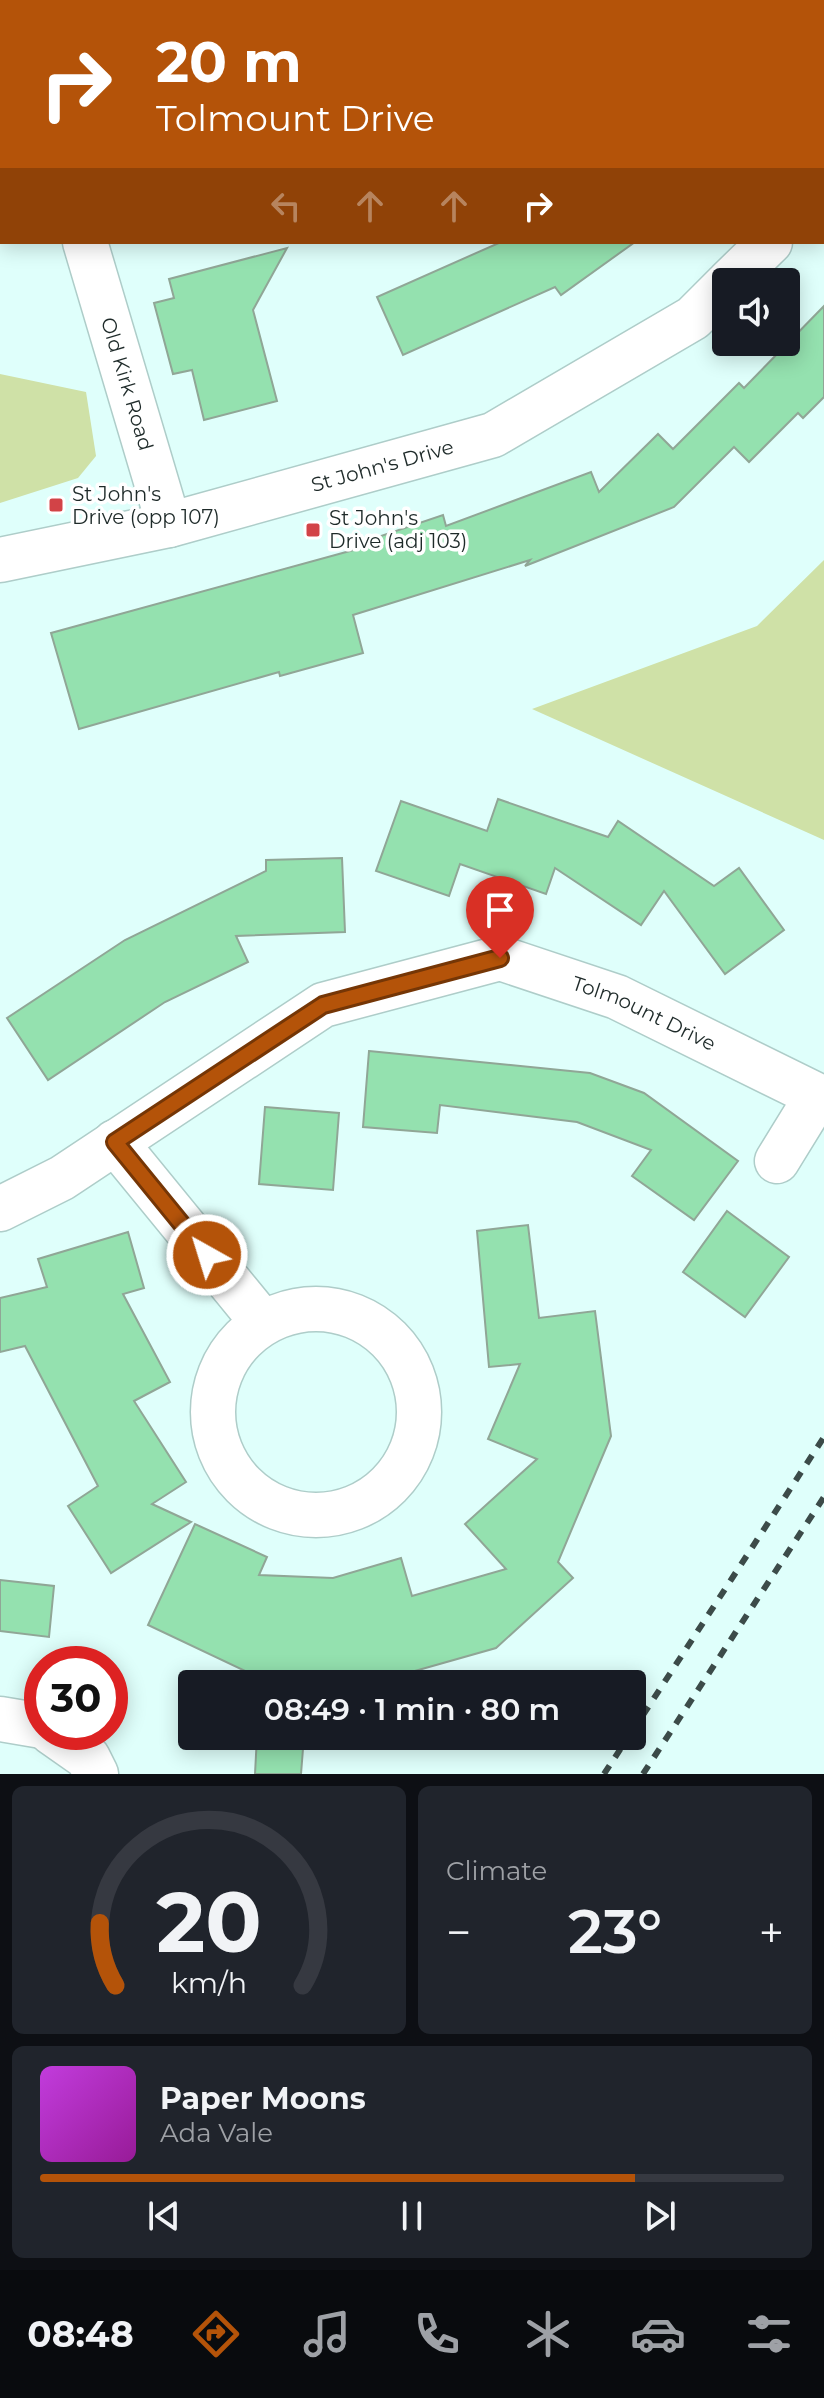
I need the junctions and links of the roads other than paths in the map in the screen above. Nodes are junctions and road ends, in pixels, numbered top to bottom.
1 (86, 244) edge
2 (768, 244) edge
3 (744, 268) edge
4 (712, 300) edge
5 (169, 525) junction
6 (0, 560) edge
7 (820, 1097) edge
8 (115, 1142) junction
9 (777, 1161) dead end
10 (0, 1209) edge
11 (263, 1323) junction
12 (0, 1719) edge
13 (24, 1723) edge
14 (77, 1750) edge
15 (96, 1774) edge

1 - 5 street, Old Kirk Road
2 - 3 street, St John's Drive
4 - 5 street, St John's Drive
5 - 6 street, St John's Drive
7 - 8 street, Tolmount Drive
7 - 9 street, Tolmount Drive
8 - 10 street, Tolmount Drive
8 - 11 street
11 - 11 street
12 - 13 street
14 - 15 street

